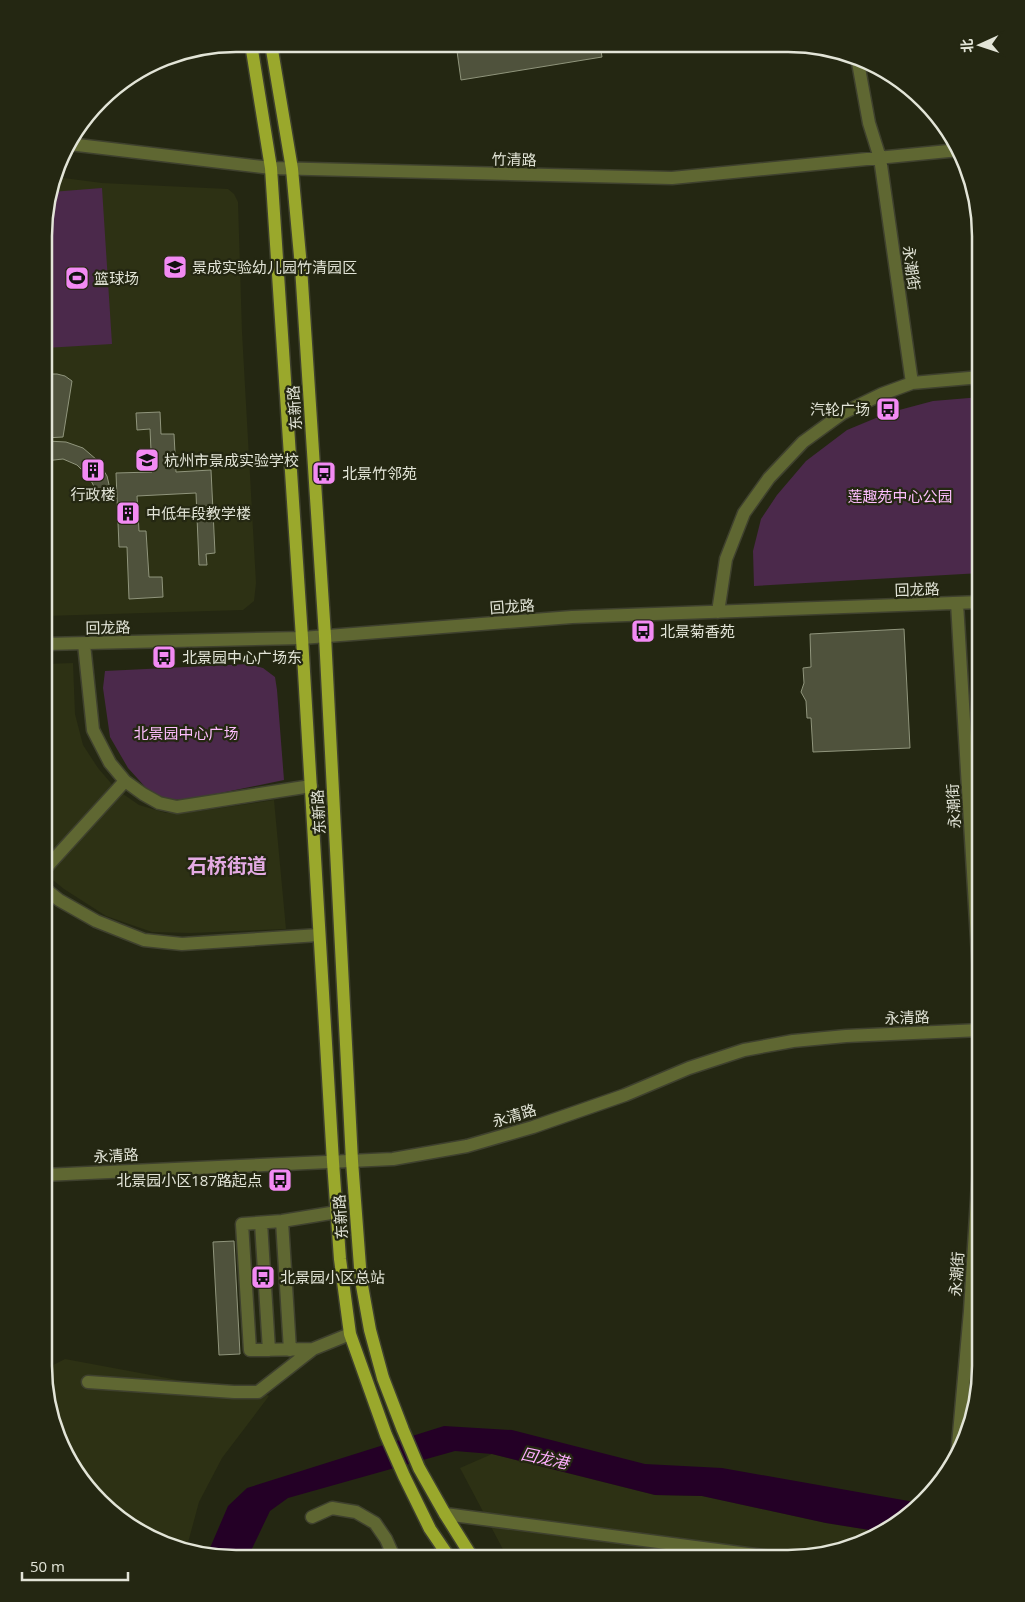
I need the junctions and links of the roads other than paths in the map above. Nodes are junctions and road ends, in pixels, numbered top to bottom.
1 (252, 52) edge
2 (272, 52) edge
3 (859, 67) edge
4 (77, 145) edge
5 (951, 151) edge
6 (880, 158) junction
7 (271, 168) junction
8 (292, 169) junction
9 (972, 378) edge
10 (912, 383) junction
11 (972, 602) edge
12 (957, 603) junction
13 (718, 612) junction
14 (325, 636) junction
15 (302, 638) junction
16 (52, 644) edge
17 (84, 644) junction
18 (124, 781) junction
19 (311, 786) junction
20 (972, 856) edge
21 (52, 861) edge
22 (52, 894) edge
23 (319, 935) junction
24 (972, 1030) edge
25 (352, 1161) junction
26 (333, 1162) junction
27 (52, 1175) edge
28 (337, 1212) junction
29 (282, 1221) junction
30 (261, 1222) junction
31 (972, 1271) edge
32 (350, 1334) junction
33 (312, 1349) junction
34 (269, 1350) junction
35 (290, 1350) junction
36 (88, 1382) dead end
37 (959, 1434) edge
38 (445, 1514) junction
39 (312, 1517) dead end
40 (391, 1550) edge
41 (444, 1550) edge
42 (468, 1550) edge
43 (719, 1550) edge

1 - 7 main road, 东新路
2 - 8 main road, 东新路
3 - 6 street, 永潮街
4 - 7 street, 竹清路
5 - 6 street, 竹清路
6 - 8 street, 竹清路
6 - 10 street, 永潮街
7 - 8 street, 竹清路
7 - 15 main road, 东新路
8 - 14 main road, 东新路
9 - 10 street
10 - 13 street
11 - 12 street, 回龙路
12 - 13 street, 回龙路
12 - 20 street, 永潮街
13 - 14 street, 回龙路
14 - 15 street, 回龙路
14 - 25 main road, 东新路
15 - 17 street, 回龙路
15 - 19 main road, 东新路
16 - 17 street, 回龙路
17 - 18 street
18 - 19 street
18 - 21 street
19 - 23 main road, 东新路
22 - 23 street
23 - 26 main road, 东新路
24 - 25 street, 永清路
25 - 26 street, 永清路
25 - 38 main road, 东新路
26 - 27 street, 永清路
26 - 28 main road, 东新路
28 - 29 street
28 - 32 main road, 东新路
29 - 30 street
29 - 35 street
30 - 34 street
30 - 34 street
31 - 37 street, 永潮街
32 - 33 street
32 - 41 main road, 东新路
33 - 35 street
33 - 36 street
34 - 35 street
38 - 42 main road, 东新路
38 - 43 street
39 - 40 street

